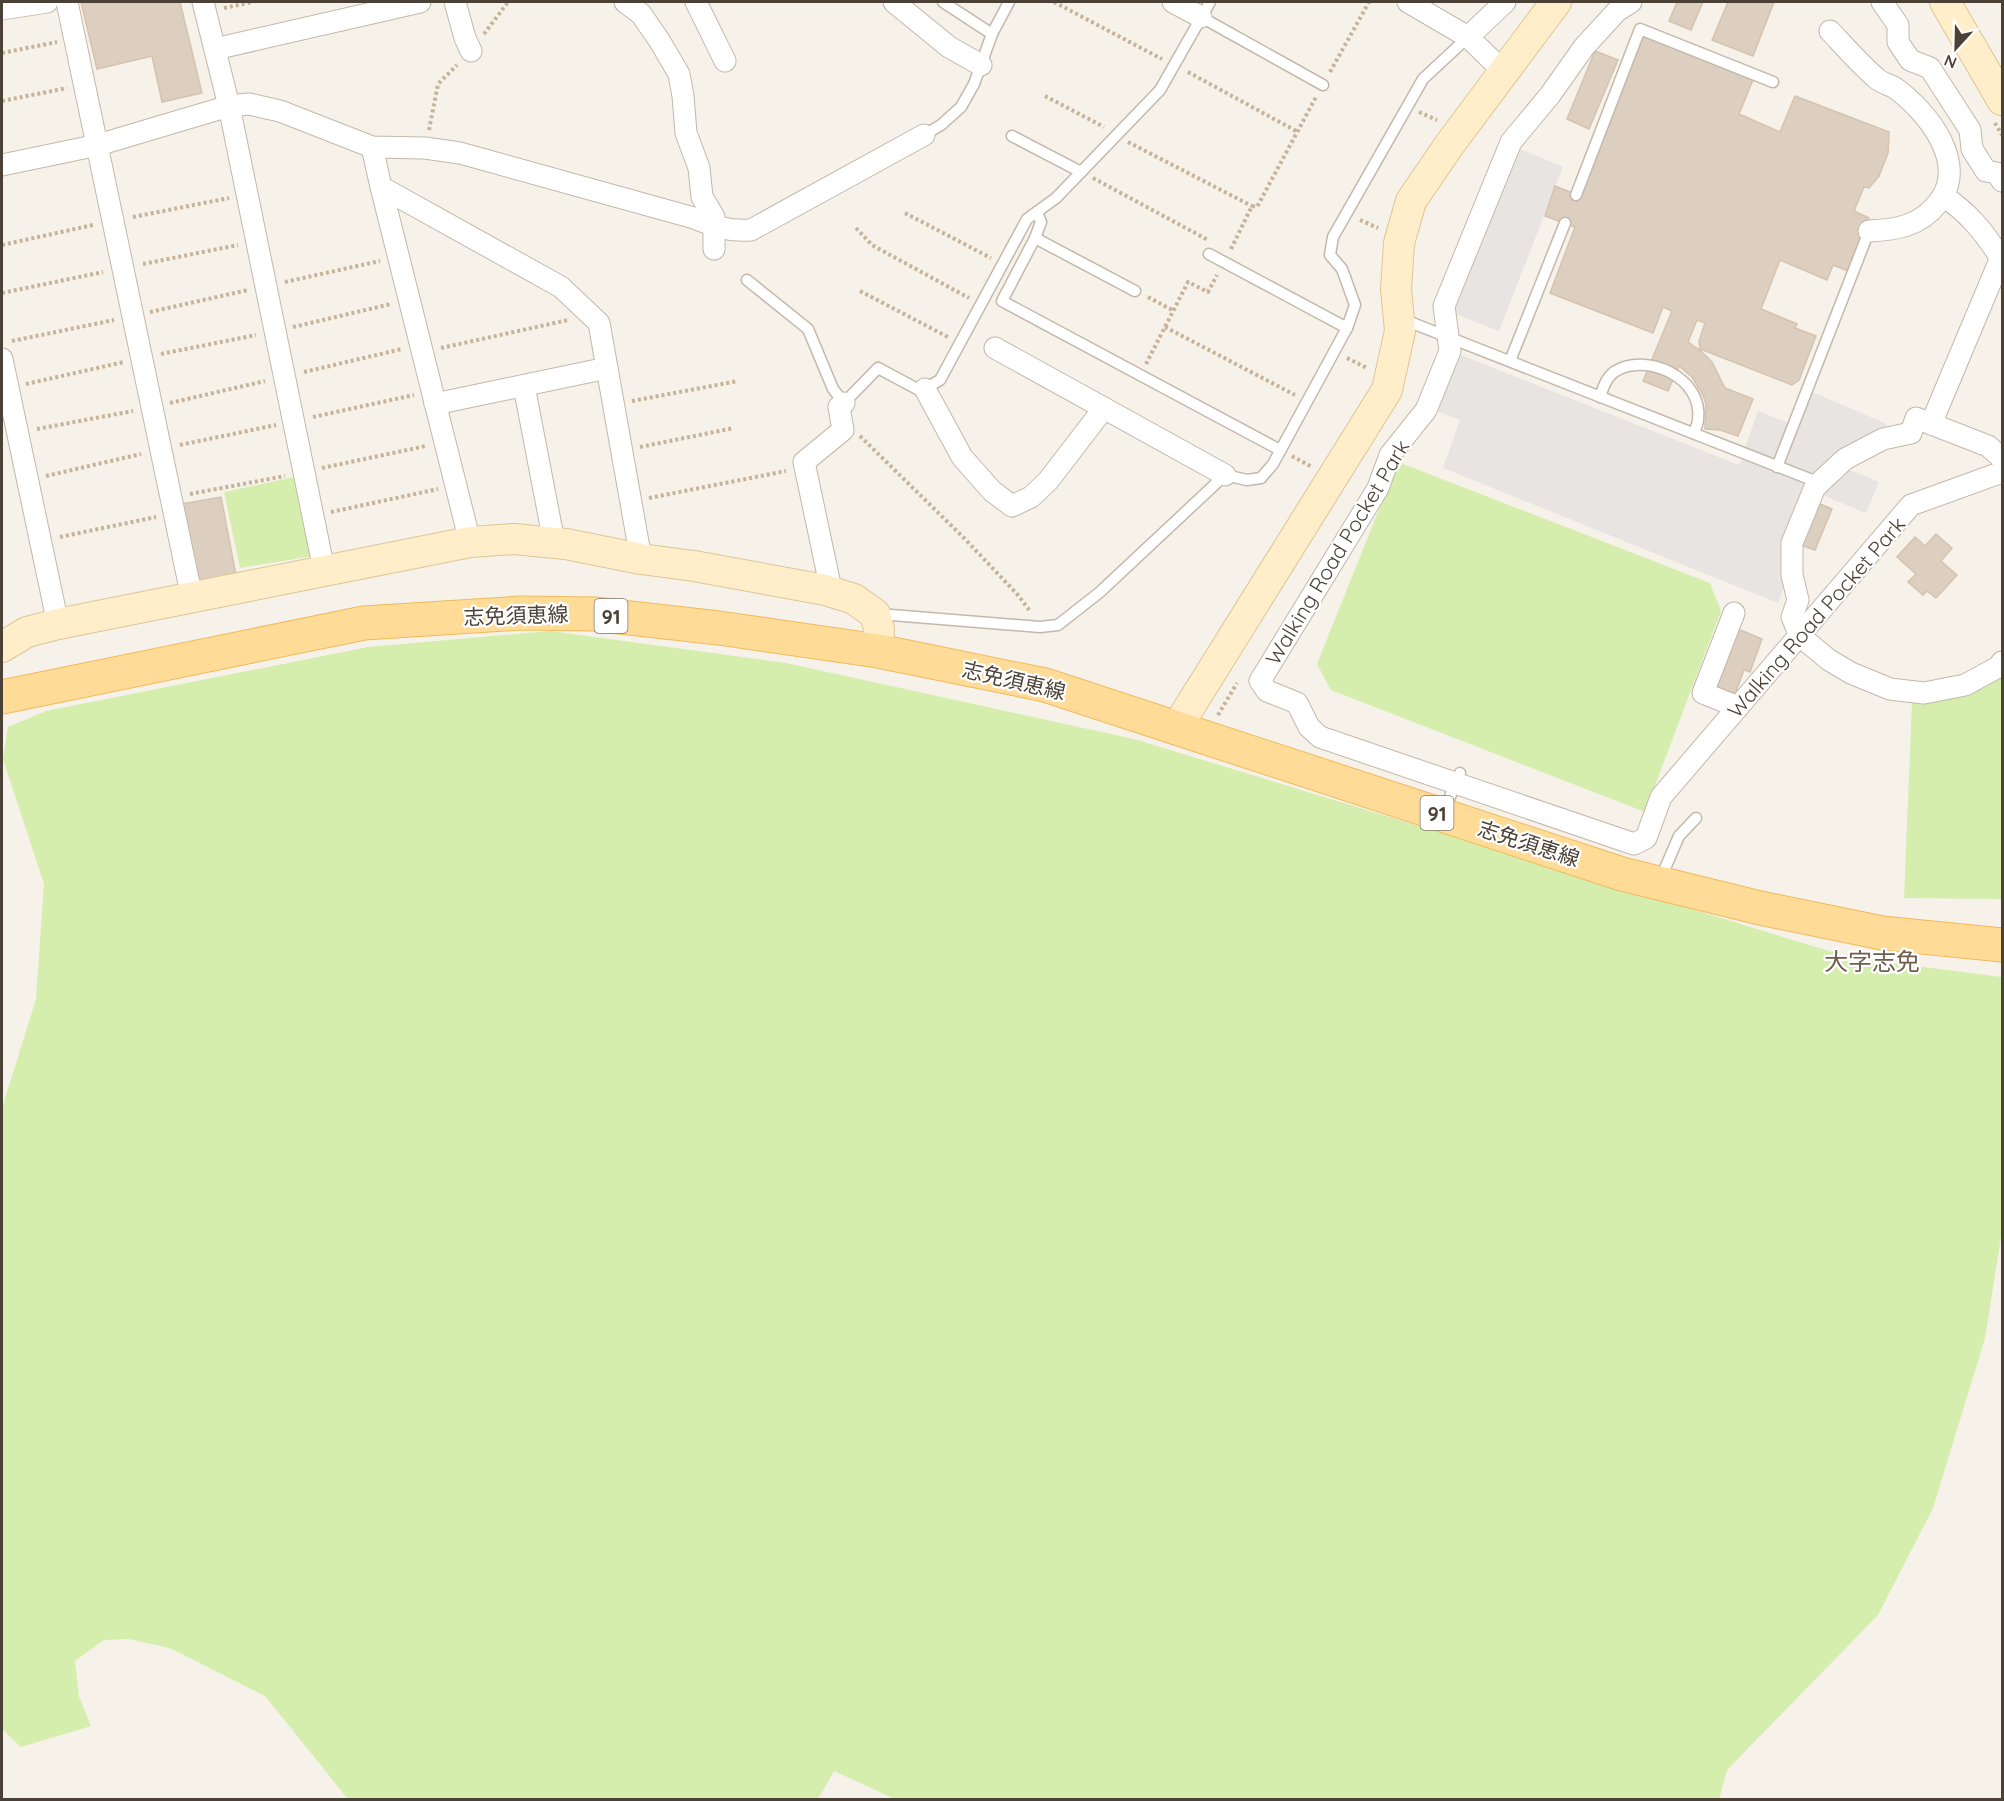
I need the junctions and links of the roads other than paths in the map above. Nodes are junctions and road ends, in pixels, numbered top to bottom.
1 (47, 2) edge
2 (67, 2) edge
3 (420, 2) edge
4 (455, 2) edge
5 (696, 2) edge
6 (894, 2) edge
7 (944, 2) edge
8 (1009, 2) edge
9 (1173, 2) edge
10 (1408, 2) edge
11 (1505, 2) edge
12 (1556, 2) edge
13 (1631, 2) edge
14 (1882, 2) edge
15 (1945, 2) edge
16 (398, 4) edge
17 (635, 4) edge
18 (205, 7) edge
19 (2, 9) edge
20 (1206, 9) edge
21 (1830, 32) dead end
22 (992, 34) junction
23 (1468, 37) junction
24 (215, 49) junction
25 (471, 51) road end
26 (725, 61) dead end
27 (981, 65) junction
28 (1504, 72) junction
29 (1773, 82) dead end
30 (1323, 85) road end
31 (2002, 100) edge
32 (229, 106) junction
33 (924, 135) joint
34 (1012, 136) dead end
35 (98, 145) junction
36 (372, 147) junction
37 (2, 165) edge
38 (1081, 172) junction
39 (2002, 181) edge
40 (381, 187) junction
41 (1576, 195) dead end
42 (1943, 196) junction
43 (1037, 212) junction
44 (1565, 223) dead end
45 (715, 226) junction
46 (1869, 231) joint
47 (1035, 238) junction
48 (714, 249) dead end
49 (1209, 254) dead end
50 (2001, 256) edge
51 (747, 279) dead end
52 (1135, 291) road end
53 (1399, 318) junction
54 (1347, 328) junction
55 (1448, 337) junction
56 (995, 348) dead end
57 (2, 360) edge
58 (1510, 361) junction
59 (607, 368) junction
60 (524, 386) junction
61 (925, 389) junction
62 (1600, 397) junction
63 (434, 398) junction
64 (1104, 408) junction
65 (842, 411) junction
66 (1931, 424) junction
67 (1694, 433) junction
68 (1281, 450) junction
69 (2002, 458) edge
70 (1778, 466) junction
71 (2002, 472) edge
72 (1226, 475) junction
73 (1820, 483) junction
74 (470, 542) junction
75 (554, 542) junction
76 (641, 559) junction
77 (324, 570) junction
78 (825, 590) junction
79 (192, 598) junction
80 (1734, 613) dead end
81 (875, 614) junction
82 (58, 624) junction
83 (1800, 636) junction
84 (2, 647) edge
85 (878, 651) junction
86 (2002, 662) edge
87 (2, 696) edge
88 (1738, 707) junction
89 (1177, 727) junction
90 (1460, 773) dead end
91 (1443, 814) junction
92 (1696, 818) dead end
93 (1658, 883) junction
94 (2002, 945) edge

1 - 19 street
2 - 35 street
3 - 16 street
4 - 25 street
5 - 26 street
6 - 27 street
7 - 22 lane
8 - 22 lane
9 - 20 street
10 - 23 street
11 - 23 street
12 - 28 street
13 - 55 street, Walking Road Pocket Park
14 - 39 street
15 - 31 street
16 - 24 street
17 - 45 street
18 - 24 street
20 - 30 lane
20 - 38 lane
21 - 42 street
22 - 27 lane
23 - 28 street
23 - 54 lane
24 - 32 street
27 - 33 lane
28 - 53 street
29 - 41 lane
32 - 35 street
32 - 36 street
32 - 77 street
33 - 45 street
34 - 38 lane
35 - 37 street
35 - 79 street
36 - 40 street
36 - 45 street
38 - 43 lane
40 - 59 street
40 - 63 street
42 - 46 street
42 - 50 street
43 - 47 lane
43 - 61 lane
44 - 58 lane
45 - 48 street
46 - 70 lane
47 - 52 lane
47 - 68 lane
49 - 54 lane
50 - 66 street
51 - 65 lane
53 - 55 lane
53 - 89 street
54 - 68 lane
55 - 58 lane
55 - 88 street, Walking Road Pocket Park
56 - 64 street
57 - 82 street
58 - 62 lane
59 - 60 street
59 - 76 street
60 - 63 street
60 - 75 street
61 - 64 street
61 - 65 lane
62 - 67 lane
62 - 67 lane
63 - 74 street
64 - 72 street
65 - 78 street
66 - 69 street
66 - 73 street
67 - 70 lane
68 - 72 lane
70 - 73 lane
71 - 83 street, Walking Road Pocket Park
72 - 81 lane
73 - 83 street
74 - 75 street
74 - 77 street
75 - 76 street
76 - 78 street
77 - 79 street
78 - 81 street
79 - 82 street
80 - 88 street
81 - 85 street
82 - 84 street
83 - 86 street
83 - 88 street, Walking Road Pocket Park
85 - 87 main road, 志免須恵線 / 91
85 - 89 main road, 志免須恵線 / 91
89 - 91 main road, 志免須恵線 / 91
90 - 91 lane
91 - 93 main road, 志免須恵線 / 91
92 - 93 lane
93 - 94 main road, 志免須恵線 / 91

